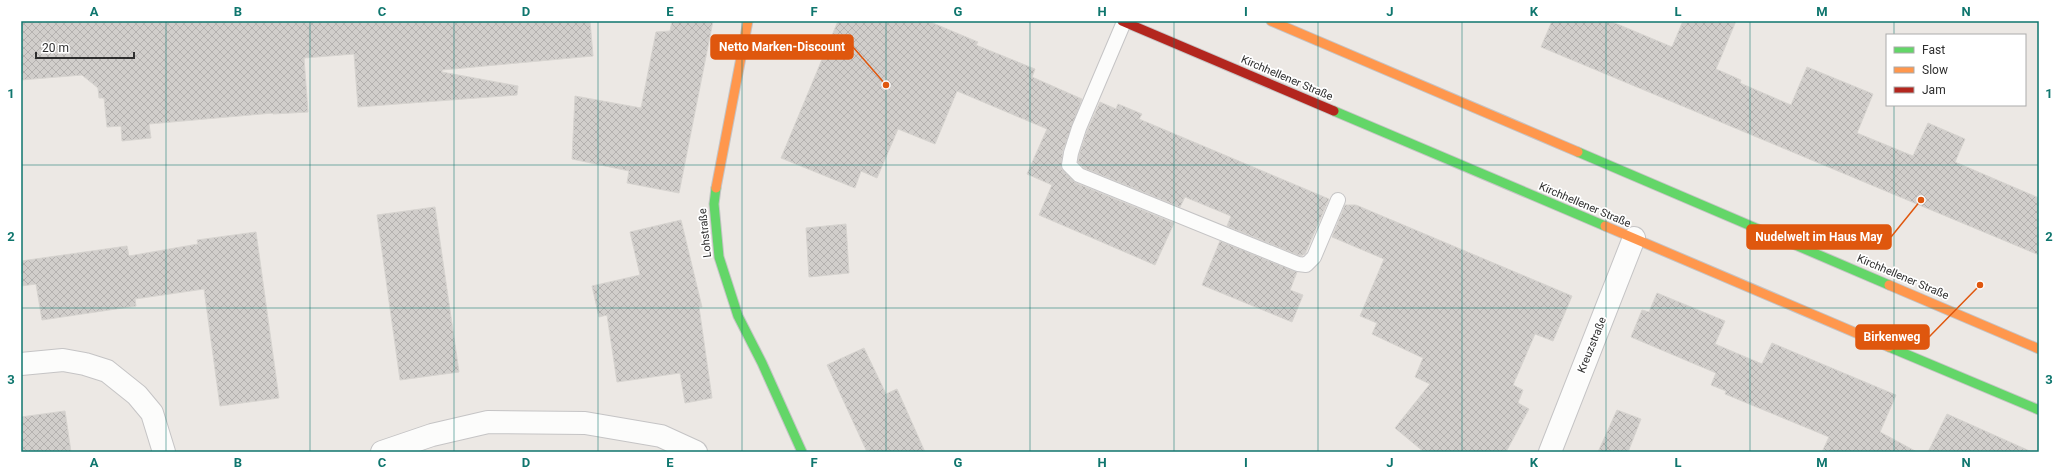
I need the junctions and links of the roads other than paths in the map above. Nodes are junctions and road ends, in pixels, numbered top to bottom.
1 (748, 21) edge
2 (1123, 21) edge
3 (1271, 21) edge
4 (1338, 200) dead end
5 (1634, 238) junction
6 (2039, 349) edge
7 (21, 364) edge
8 (2039, 410) edge
9 (164, 452) edge
10 (382, 452) edge
11 (696, 452) edge
12 (802, 452) edge
13 (1550, 452) edge

1 - 12 street, Lohstraße
2 - 4 lane
2 - 5 street, Kirchhellener Straße
3 - 6 street, Kirchhellener Straße
5 - 8 street, Kirchhellener Straße
5 - 13 street, Kreuzstraße
7 - 9 street
10 - 11 street

